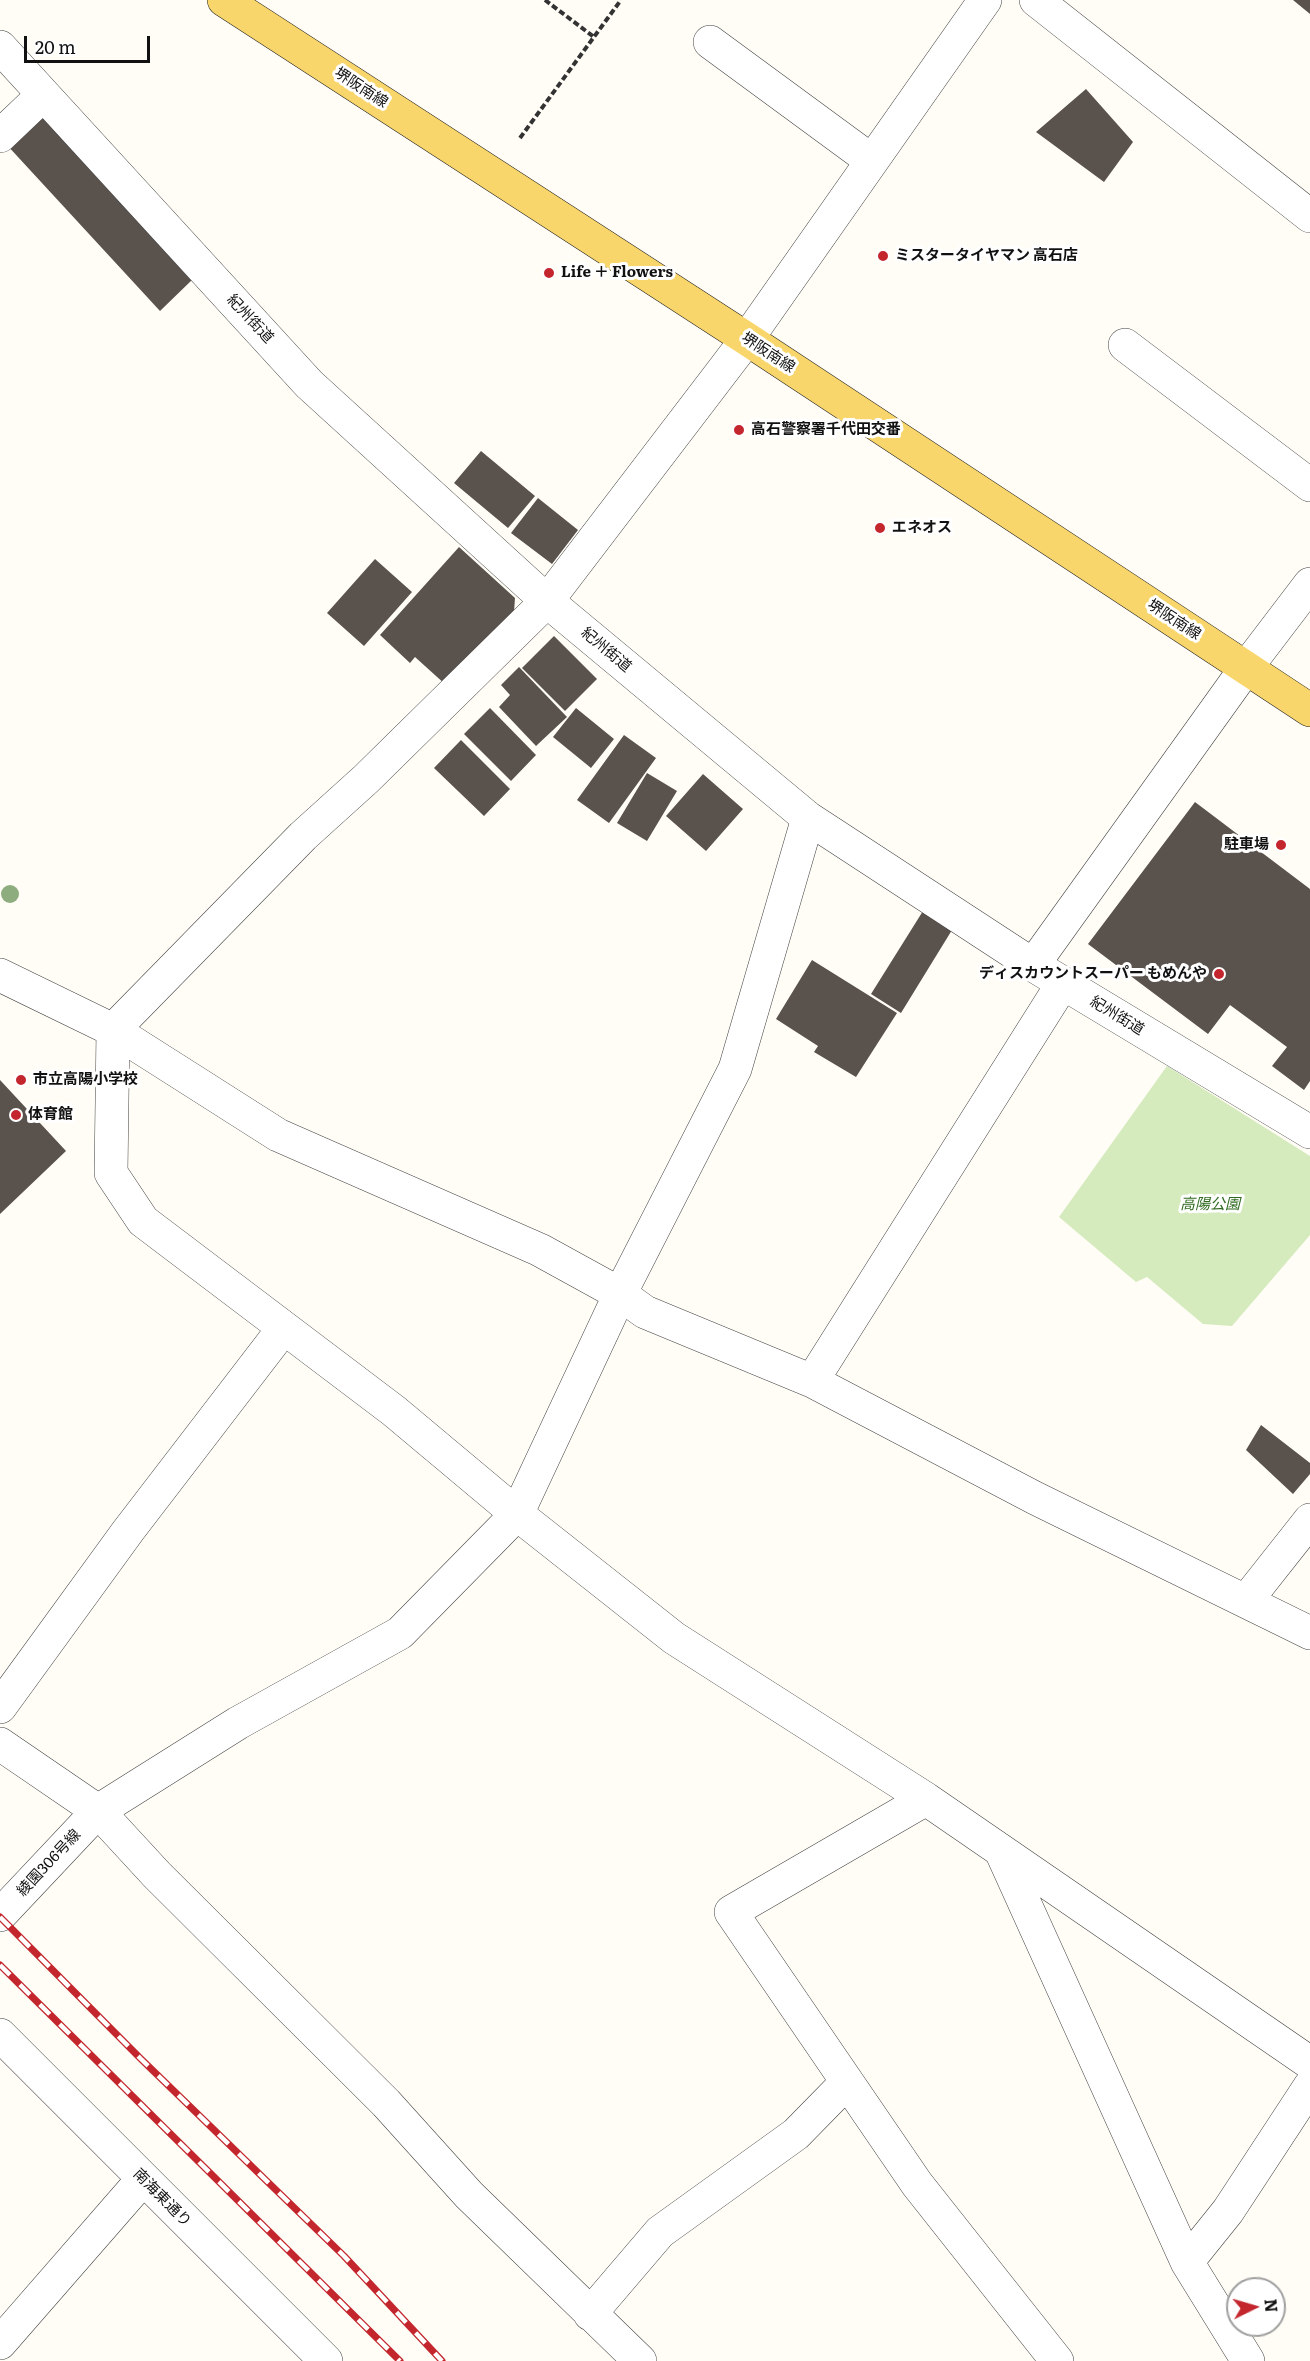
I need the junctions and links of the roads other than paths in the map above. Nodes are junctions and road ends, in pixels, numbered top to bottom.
1 (985, 0) edge
2 (1036, 0) edge
3 (236, 3) edge
4 (710, 42) dead end
5 (0, 47) edge
6 (44, 95) junction
7 (0, 136) edge
8 (872, 161) junction
9 (1310, 216) edge
10 (747, 339) junction
11 (1125, 345) dead end
12 (1310, 485) edge
13 (1310, 584) edge
14 (547, 601) junction
15 (1246, 668) junction
16 (1310, 710) edge
17 (808, 818) junction
18 (1032, 965) junction
19 (0, 975) edge
20 (1064, 983) junction
21 (113, 1030) junction
22 (1310, 1132) edge
23 (620, 1294) junction
24 (283, 1329) junction
25 (812, 1381) junction
26 (517, 1514) junction
27 (1310, 1520) edge
28 (1246, 1601) junction
29 (1310, 1633) edge
30 (0, 1707) edge
31 (0, 1744) edge
32 (926, 1798) junction
33 (98, 1811) junction
34 (1001, 1851) junction
35 (0, 1915) edge
36 (0, 2035) edge
37 (1310, 2062) edge
38 (846, 2084) junction
39 (1310, 2086) edge
40 (142, 2179) junction
41 (1187, 2262) junction
42 (590, 2314) junction
43 (0, 2343) edge
44 (326, 2361) edge
45 (640, 2361) edge
46 (1057, 2361) edge
47 (1248, 2361) edge

1 - 8 street
2 - 9 street
3 - 10 main road, 堺阪南線
4 - 8 street
5 - 6 street, 紀州街道
6 - 7 street
6 - 14 street, 紀州街道
8 - 10 street
10 - 14 street
10 - 15 main road, 堺阪南線
11 - 12 street
13 - 15 street
14 - 17 street, 紀州街道
14 - 21 street
15 - 16 main road, 堺阪南線
15 - 18 street
17 - 18 street, 紀州街道
17 - 23 street, 綾園306号線
18 - 20 street, 紀州街道
19 - 21 street
20 - 22 street, 紀州街道
20 - 25 street
21 - 23 street
21 - 24 street
23 - 25 street
23 - 26 street, 綾園306号線
24 - 26 street
24 - 30 street
25 - 28 street
26 - 32 street
26 - 33 street, 綾園306号線
27 - 28 street
28 - 29 street
31 - 33 street
32 - 34 street
32 - 38 street
33 - 35 street, 綾園306号線
33 - 42 street
34 - 37 street
34 - 41 street
36 - 40 street, 南海東通り
38 - 42 street
38 - 46 street
39 - 41 street
40 - 43 street
40 - 44 street, 南海東通り
41 - 47 street
42 - 45 street

